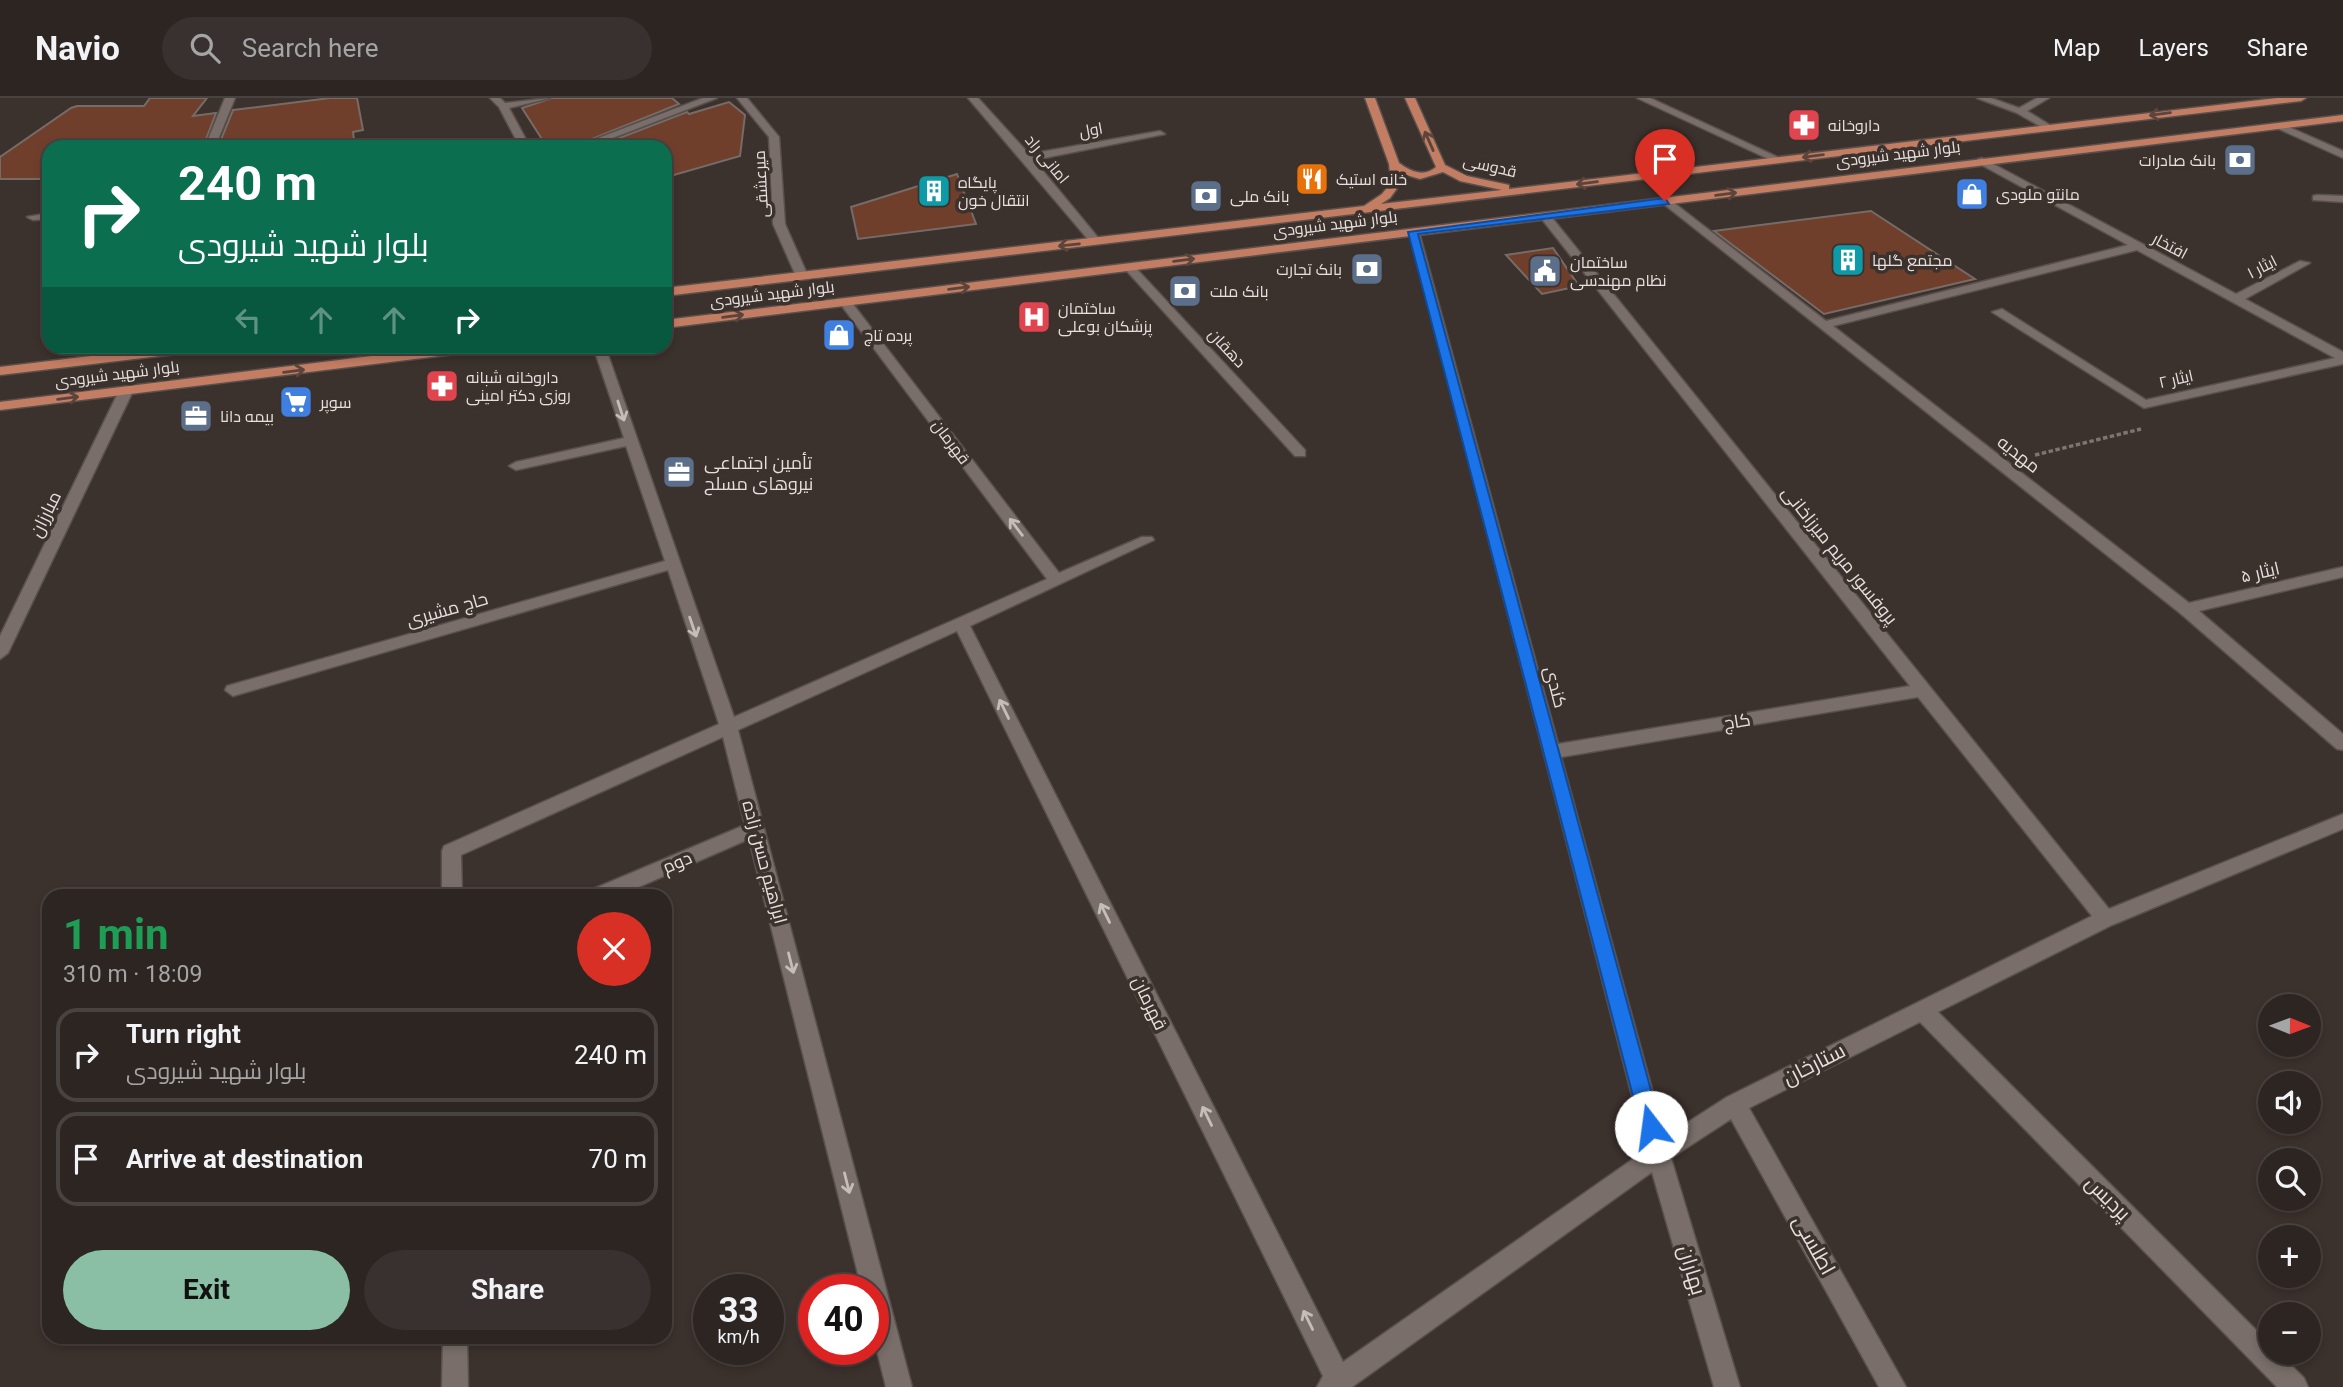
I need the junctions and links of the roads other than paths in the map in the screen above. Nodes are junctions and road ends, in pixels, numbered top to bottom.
1 (229, 98) edge
2 (545, 98) edge
3 (712, 98) edge
4 (742, 98) edge
5 (973, 98) edge
6 (1370, 98) edge
7 (1410, 98) edge
8 (1642, 98) edge
9 (1982, 98) edge
10 (2044, 98) edge
11 (2301, 98) edge
12 (692, 101) edge
13 (499, 102) edge
14 (2020, 111) junction
15 (2343, 118) edge
16 (2048, 127) junction
17 (2282, 127) junction
18 (1160, 134) dead end
19 (213, 140) edge
20 (520, 140) edge
21 (597, 140) edge
22 (2343, 155) edge
23 (1027, 158) junction
24 (1779, 160) junction
25 (1982, 161) junction
26 (1394, 164) junction
27 (1441, 167) junction
28 (1526, 191) junction
29 (2317, 198) dead end
30 (2343, 199) edge
31 (1665, 201) junction
32 (1366, 210) junction
33 (42, 216) edge
34 (1545, 216) junction
35 (33, 217) dead end
36 (1413, 232) junction
37 (1096, 242) junction
38 (2137, 246) junction
39 (2304, 263) dead end
40 (1129, 267) junction
41 (802, 276) junction
42 (672, 291) edge
43 (2235, 299) junction
44 (845, 302) junction
45 (1998, 313) dead end
46 (672, 323) edge
47 (1823, 326) junction
48 (121, 354) edge
49 (423, 354) edge
50 (602, 354) edge
51 (2343, 358) edge
52 (0, 371) edge
53 (125, 391) junction
54 (0, 406) edge
55 (631, 441) junction
56 (1300, 453) dead end
57 (516, 466) dead end
58 (1147, 540) dead end
59 (671, 564) junction
60 (2343, 572) edge
61 (1057, 581) junction
62 (2186, 608) junction
63 (961, 624) junction
64 (0, 653) edge
65 (233, 690) dead end
66 (1923, 690) junction
67 (729, 727) junction
68 (2343, 744) edge
69 (1551, 752) junction
70 (2343, 821) edge
71 (756, 828) junction
72 (452, 889) edge
73 (614, 889) edge
74 (2105, 919) junction
75 (1921, 1009) junction
76 (1735, 1104) junction
77 (1658, 1154) junction
78 (455, 1344) edge
79 (1334, 1384) edge
80 (455, 1387) edge
81 (899, 1387) edge
82 (1727, 1387) edge
83 (1893, 1387) edge
84 (2295, 1387) edge

1 - 19 street
2 - 13 street
3 - 12 street
4 - 41 street, میرعشقی
5 - 23 street, امانی راد
6 - 26 main road
27 -> 7 main road, قدوسی
8 - 24 street
9 - 14 street
10 - 14 street
11 -> 16 main road, بلوار شهید شیرودی
12 - 21 street
13 - 20 street
14 - 16 street
15 - 17 main road, بلوار شهید شیرودی
16 -> 24 main road, بلوار شهید شیرودی
17 - 22 street
17 - 25 main road, بلوار شهید شیرودی
18 - 23 street, اول
23 - 37 street, امانی راد
24 -> 28 main road, بلوار شهید شیرودی
31 -> 25 main road, بلوار شهید شیرودی
25 - 38 street, افتخار
26 - 27 main road
26 - 32 main road
27 - 28 main road, قدوسی
28 - 32 main road, بلوار شهید شیرودی
29 - 30 street
31 - 34 main road, بلوار شهید شیرودی
31 - 47 street, مهدیه
32 - 37 main road, بلوار شهید شیرودی
33 - 35 street
34 - 36 main road, بلوار شهید شیرودی
34 - 66 street, پروفسور مریم میرزاخانی
40 -> 36 main road, بلوار شهید شیرودی
36 - 69 street, کندی
37 -> 41 main road, بلوار شهید شیرودی
38 - 43 street, افتخار
38 - 47 street
39 - 43 street, ایثار ۱
44 -> 40 main road, بلوار شهید شیرودی
40 - 56 street, دهقان
41 - 42 main road, بلوار شهید شیرودی
43 - 51 street, افتخار
46 -> 44 main road, بلوار شهید شیرودی
61 -> 44 street, قهرمان
45 - 51 street, ایثار ۲
47 - 62 street, مهدیه
48 - 52 main road, بلوار شهید شیرودی
53 -> 49 main road, بلوار شهید شیرودی
50 -> 55 street, ابراهیم حسن زاده
54 -> 53 main road, بلوار شهید شیرودی
53 - 64 street, مبارزان
55 - 57 street
55 - 59 street, ابراهیم حسن زاده
58 - 61 street
59 - 65 street, حاج مشیری
59 -> 67 street, ابراهیم حسن زاده
60 - 62 street, ایثار ۵
61 - 63 street
62 - 68 street, مهدیه
63 - 67 street
79 -> 63 street, قهرمان
66 - 69 street, کاج
66 - 74 street, پروفسور مریم میرزاخانی
67 - 71 street, ابراهیم حسن زاده
67 - 72 street
69 - 77 street, کندی
70 - 74 street, ستارخان
71 - 73 street, دوم
71 -> 81 street, ابراهیم حسن زاده
74 - 75 street, ستارخان
75 - 76 street, ستارخان
75 - 84 street, پردیس
76 - 77 street, ستارخان
76 - 83 street, اطلسی
77 - 79 street, ستارخان
77 - 82 street, بهاران
78 - 80 street

